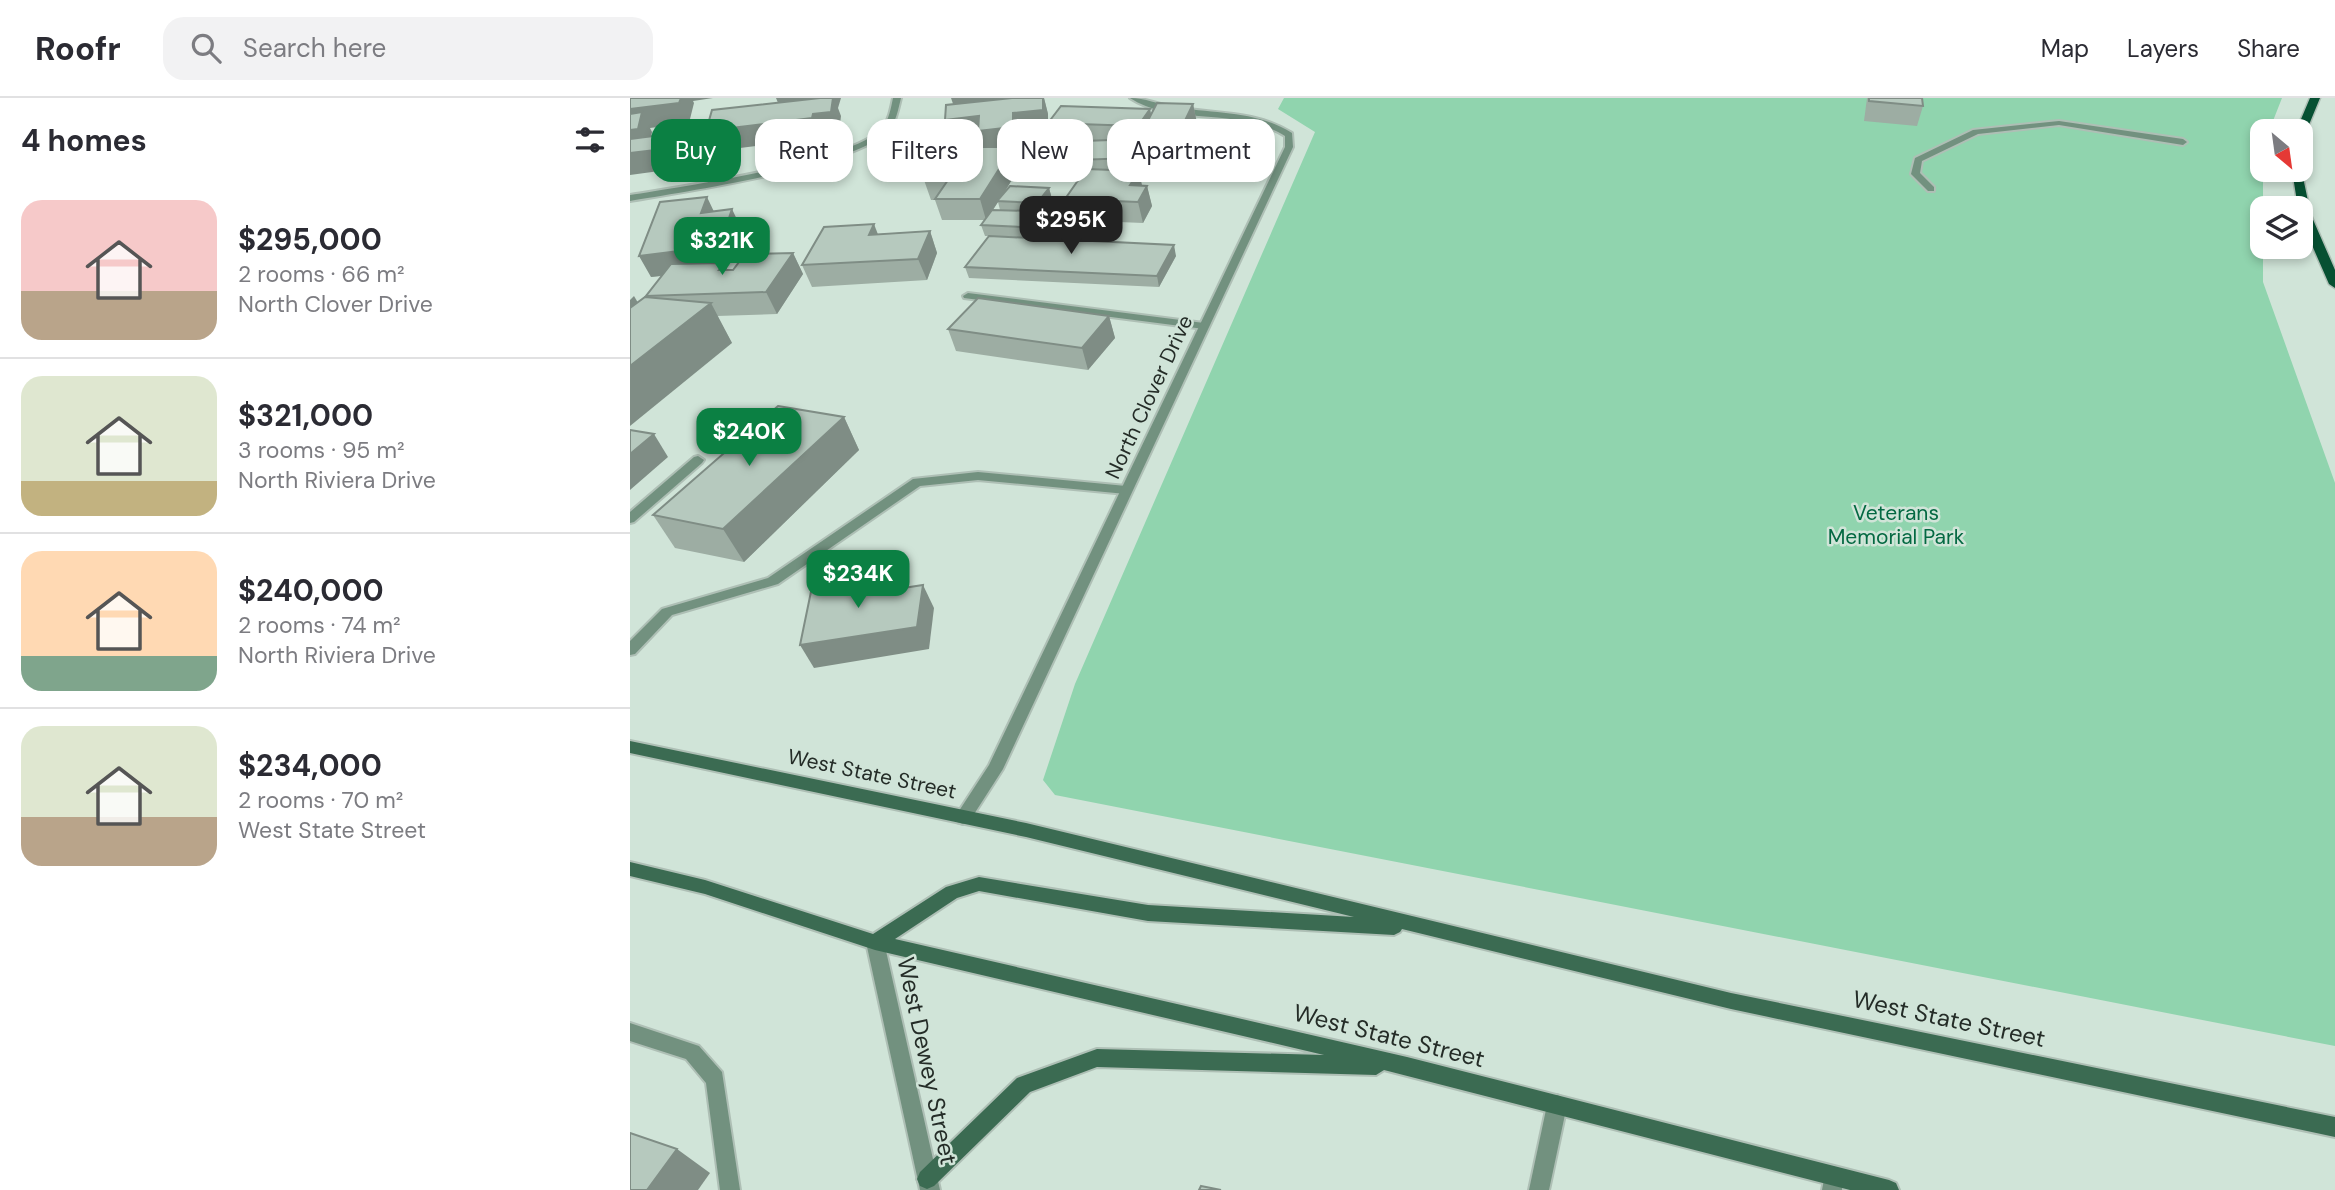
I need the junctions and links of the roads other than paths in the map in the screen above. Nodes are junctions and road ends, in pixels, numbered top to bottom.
1 (897, 98) edge
2 (1134, 98) edge
3 (2315, 98) edge
4 (2306, 119) edge
5 (2183, 142) dead end
6 (2299, 182) edge
7 (1931, 189) dead end
8 (630, 198) edge
9 (2335, 284) edge
10 (968, 296) dead end
11 (1204, 326) junction
12 (698, 460) dead end
13 (1126, 490) junction
14 (630, 519) edge
15 (630, 650) edge
16 (630, 747) edge
17 (963, 817) junction
18 (630, 869) edge
19 (1430, 929) junction
20 (875, 942) junction
21 (630, 1032) edge
22 (1407, 1066) junction
23 (1557, 1105) junction
24 (2335, 1127) edge
25 (1832, 1183) edge
26 (929, 1184) edge
27 (730, 1190) edge
28 (1539, 1190) edge
29 (1889, 1190) edge

1 - 8 street
2 - 11 street, North Clover Drive
3 - 4 main road
5 - 7 street
6 - 9 main road
10 - 11 street
11 - 13 street, North Clover Drive
12 - 14 street
13 - 15 street
13 - 17 street, North Clover Drive
16 - 17 main road, West State Street
17 - 19 main road, West State Street
18 - 20 main road, West State Street
19 - 20 main road, West State Street
19 - 24 main road, West State Street
20 - 22 main road, West State Street
20 - 26 street, West Dewey Street
21 - 27 street
22 - 23 main road, West State Street
22 - 26 main road
23 - 25 main road, West State Street
23 - 28 street
25 - 29 main road, West State Street

